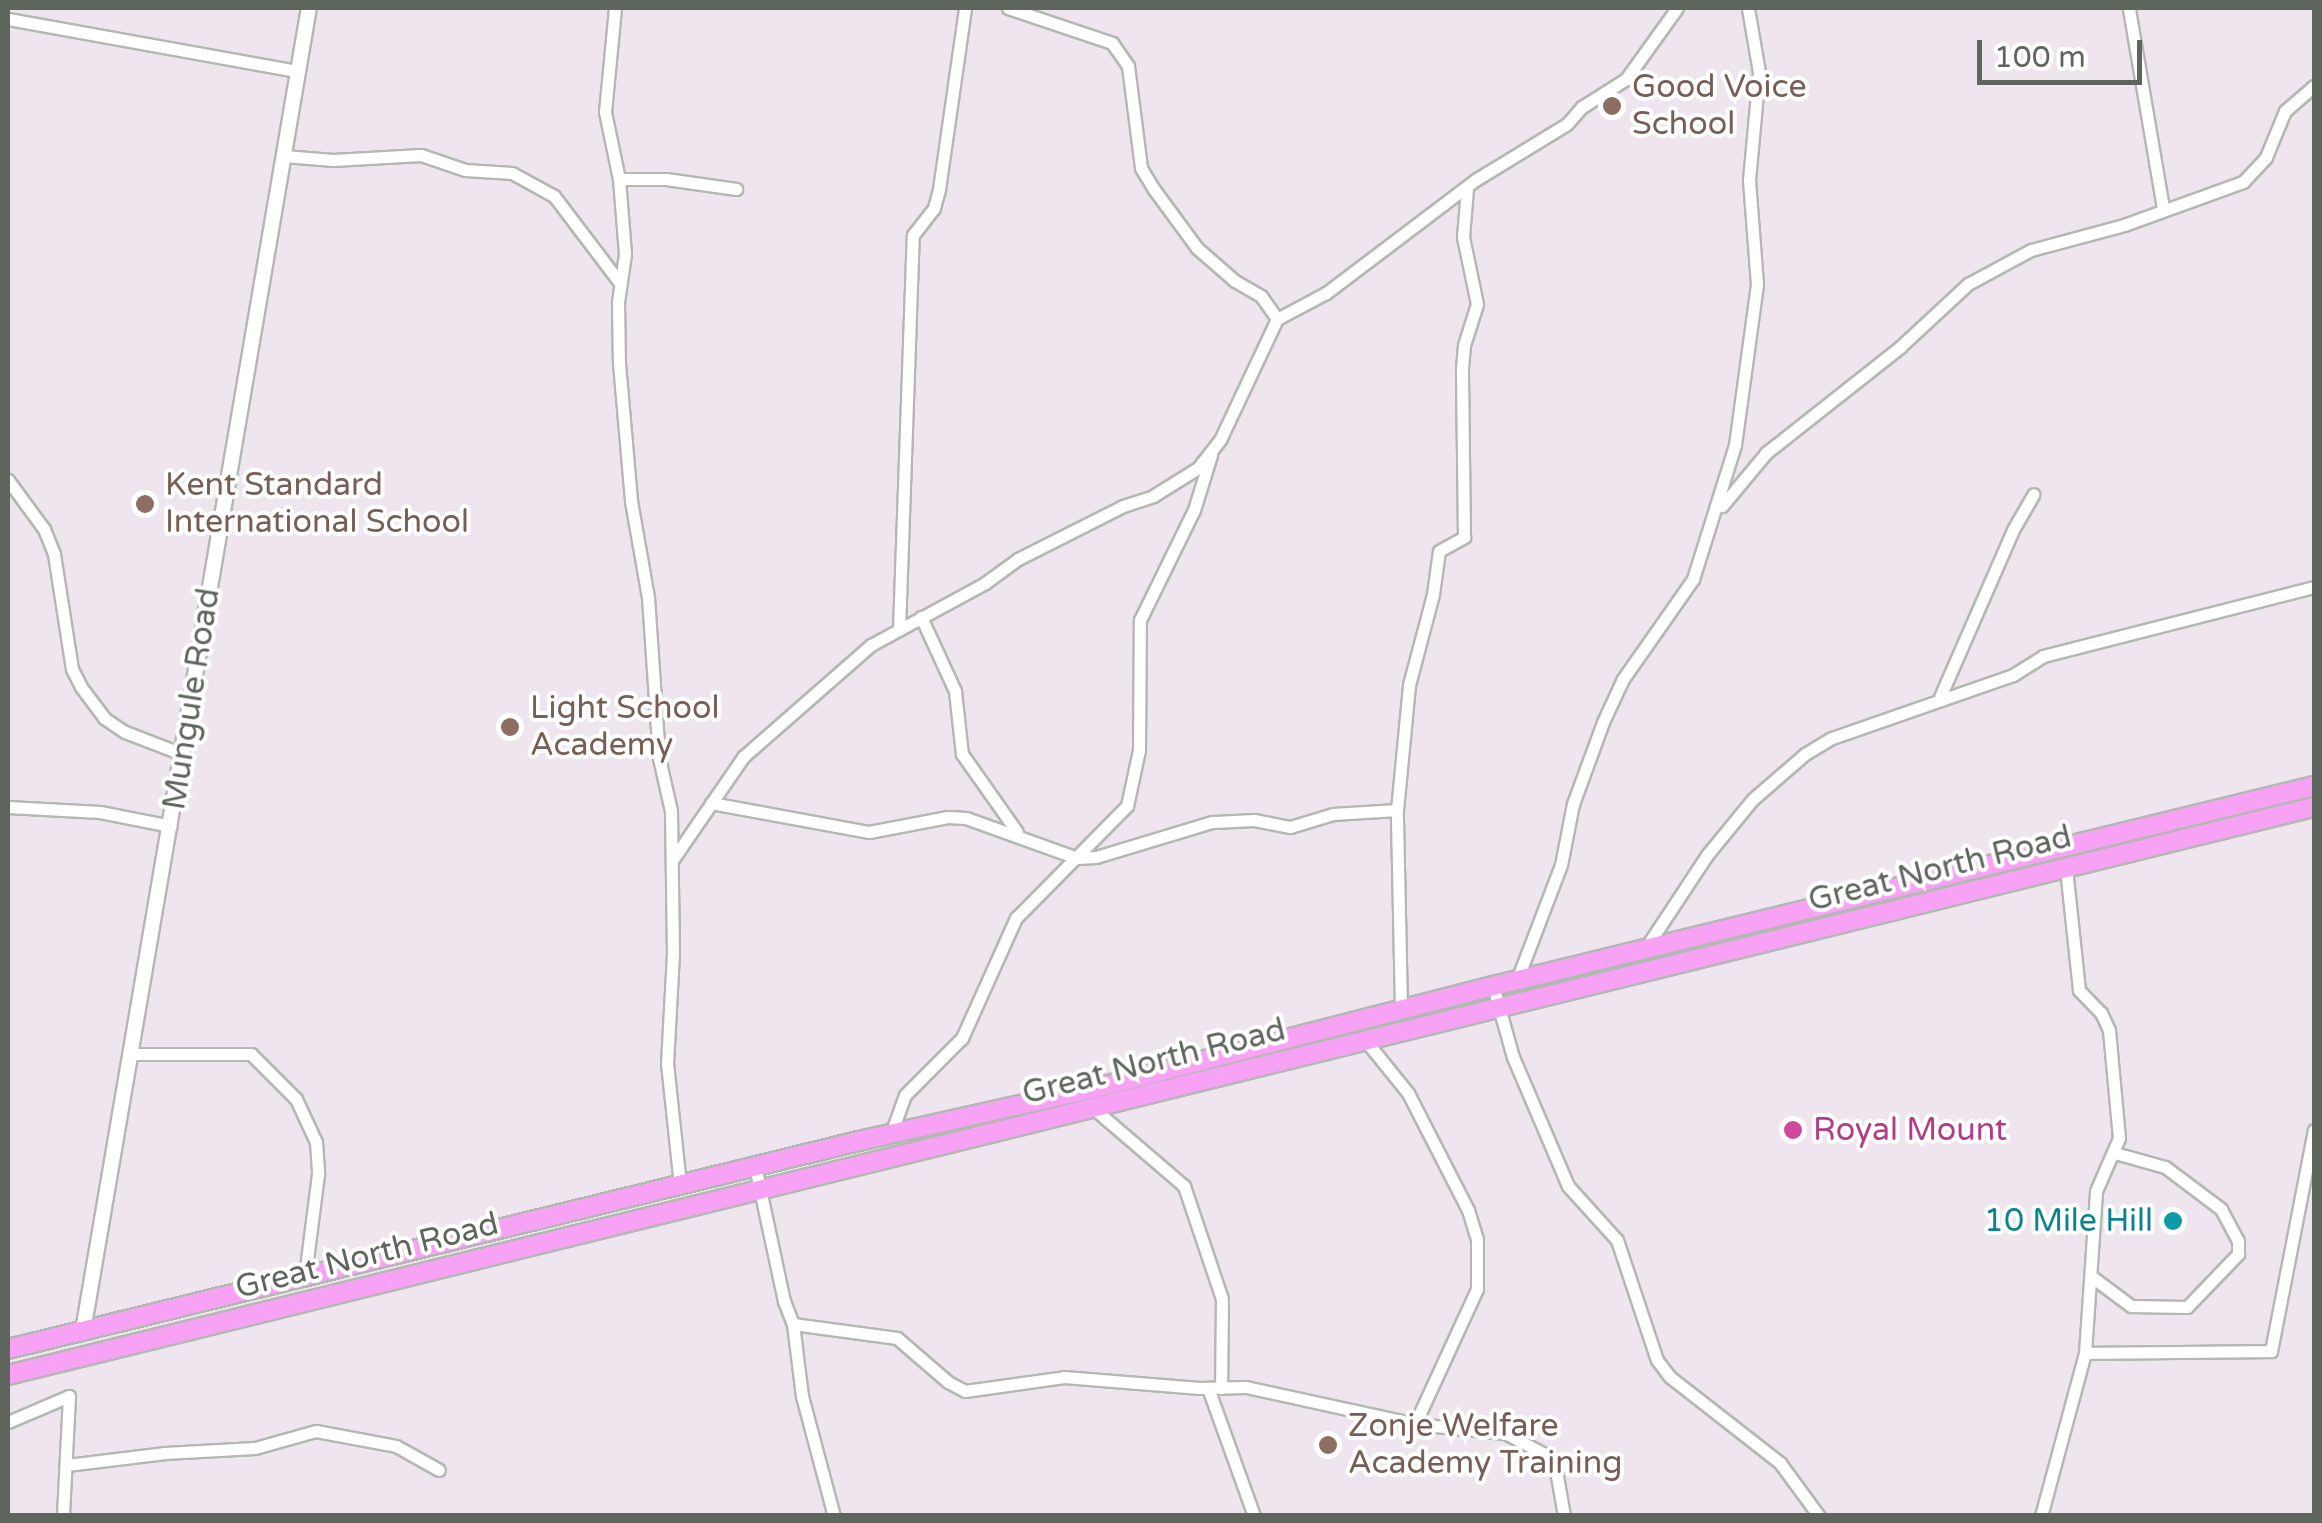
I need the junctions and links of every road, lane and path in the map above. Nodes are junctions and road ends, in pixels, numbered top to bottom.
1 (309, 8) edge
2 (614, 8) edge
3 (965, 8) edge
4 (1008, 8) edge
5 (1676, 8) edge
6 (1748, 8) edge
7 (2129, 10) edge
8 (8, 20) edge
9 (298, 71) junction
10 (2314, 86) edge
11 (284, 156) junction
12 (619, 179) junction
13 (1467, 188) junction
14 (736, 189) dead end
15 (2164, 208) junction
16 (620, 283) junction
17 (1277, 318) junction
18 (1212, 455) junction
19 (8, 480) edge
20 (2034, 494) dead end
21 (1718, 511) junction
22 (2314, 587) edge
23 (921, 618) junction
24 (899, 630) junction
25 (1940, 697) junction
26 (182, 754) junction
27 (2314, 786) edge
28 (711, 803) junction
29 (8, 807) edge
30 (2314, 807) edge
31 (1397, 810) junction
32 (171, 826) junction
33 (1018, 834) junction
34 (673, 858) junction
35 (1077, 858) junction
36 (2066, 868) junction
37 (1645, 948) junction
38 (1517, 980) junction
39 (1493, 986) junction
40 (1498, 1008) junction
41 (1401, 1009) junction
42 (1366, 1041) junction
43 (132, 1054) junction
44 (1093, 1108) junction
45 (2314, 1130) edge
46 (890, 1134) junction
47 (2114, 1153) junction
48 (756, 1166) junction
49 (680, 1184) junction
50 (760, 1190) junction
51 (2314, 1214) edge
52 (2298, 1217) junction
53 (305, 1276) junction
54 (2092, 1277) junction
55 (794, 1324) junction
56 (83, 1331) junction
57 (8, 1349) edge
58 (2085, 1354) junction
59 (8, 1376) edge
60 (1214, 1388) junction
61 (8, 1422) edge
62 (1415, 1424) junction
63 (66, 1466) junction
64 (439, 1470) dead end
65 (63, 1516) edge
66 (834, 1516) edge
67 (1254, 1516) edge
68 (1564, 1516) edge
69 (1819, 1516) edge
70 (2041, 1516) edge

1 - 9 street, Mungule Road
2 - 12 street
3 - 24 street
4 - 17 street
5 - 13 street
6 - 21 street
7 - 15 street
8 - 9 street
9 - 11 street, Mungule Road
10 - 15 street
11 - 16 street
11 - 26 street, Mungule Road
12 - 14 street
12 - 16 street
13 - 17 street
13 - 31 street
15 - 21 street
16 - 34 street
17 - 18 street
18 - 23 street
18 - 35 street
19 - 26 street
20 - 25 street
21 - 38 street
22 - 25 street
23 - 24 street
23 - 33 street
24 - 28 street
25 - 37 street
26 - 32 street, Mungule Road
27 - 37 highway, Great North Road
28 - 33 street
28 - 34 street
29 - 32 street
30 - 36 highway, Great North Road
31 - 35 street
31 - 41 street
32 - 43 street, Mungule Road
33 - 35 street
34 - 49 street
35 - 46 street
36 - 40 highway, Great North Road
36 - 47 street
37 - 38 highway, Great North Road
38 - 39 highway, Great North Road
39 - 40 street
39 - 41 highway, Great North Road
40 - 42 highway, Great North Road
40 - 69 street
41 - 46 highway, Great North Road
42 - 44 highway, Great North Road
42 - 62 street
43 - 53 street
43 - 56 street, Mungule Road
44 - 50 highway, Great North Road
44 - 60 street
45 - 52 street
46 - 48 highway, Great North Road
47 - 54 street
47 - 54 street
48 - 49 highway, Great North Road
48 - 50 street
49 - 53 highway, Great North Road
50 - 55 street
50 - 59 highway, Great North Road
51 - 52 street
52 - 58 street
53 - 56 highway, Great North Road
54 - 58 street
55 - 60 street
55 - 66 street
56 - 57 highway, Great North Road
58 - 70 street
60 - 62 street
60 - 67 street
61 - 63 street
62 - 68 street
63 - 64 street
63 - 65 street

